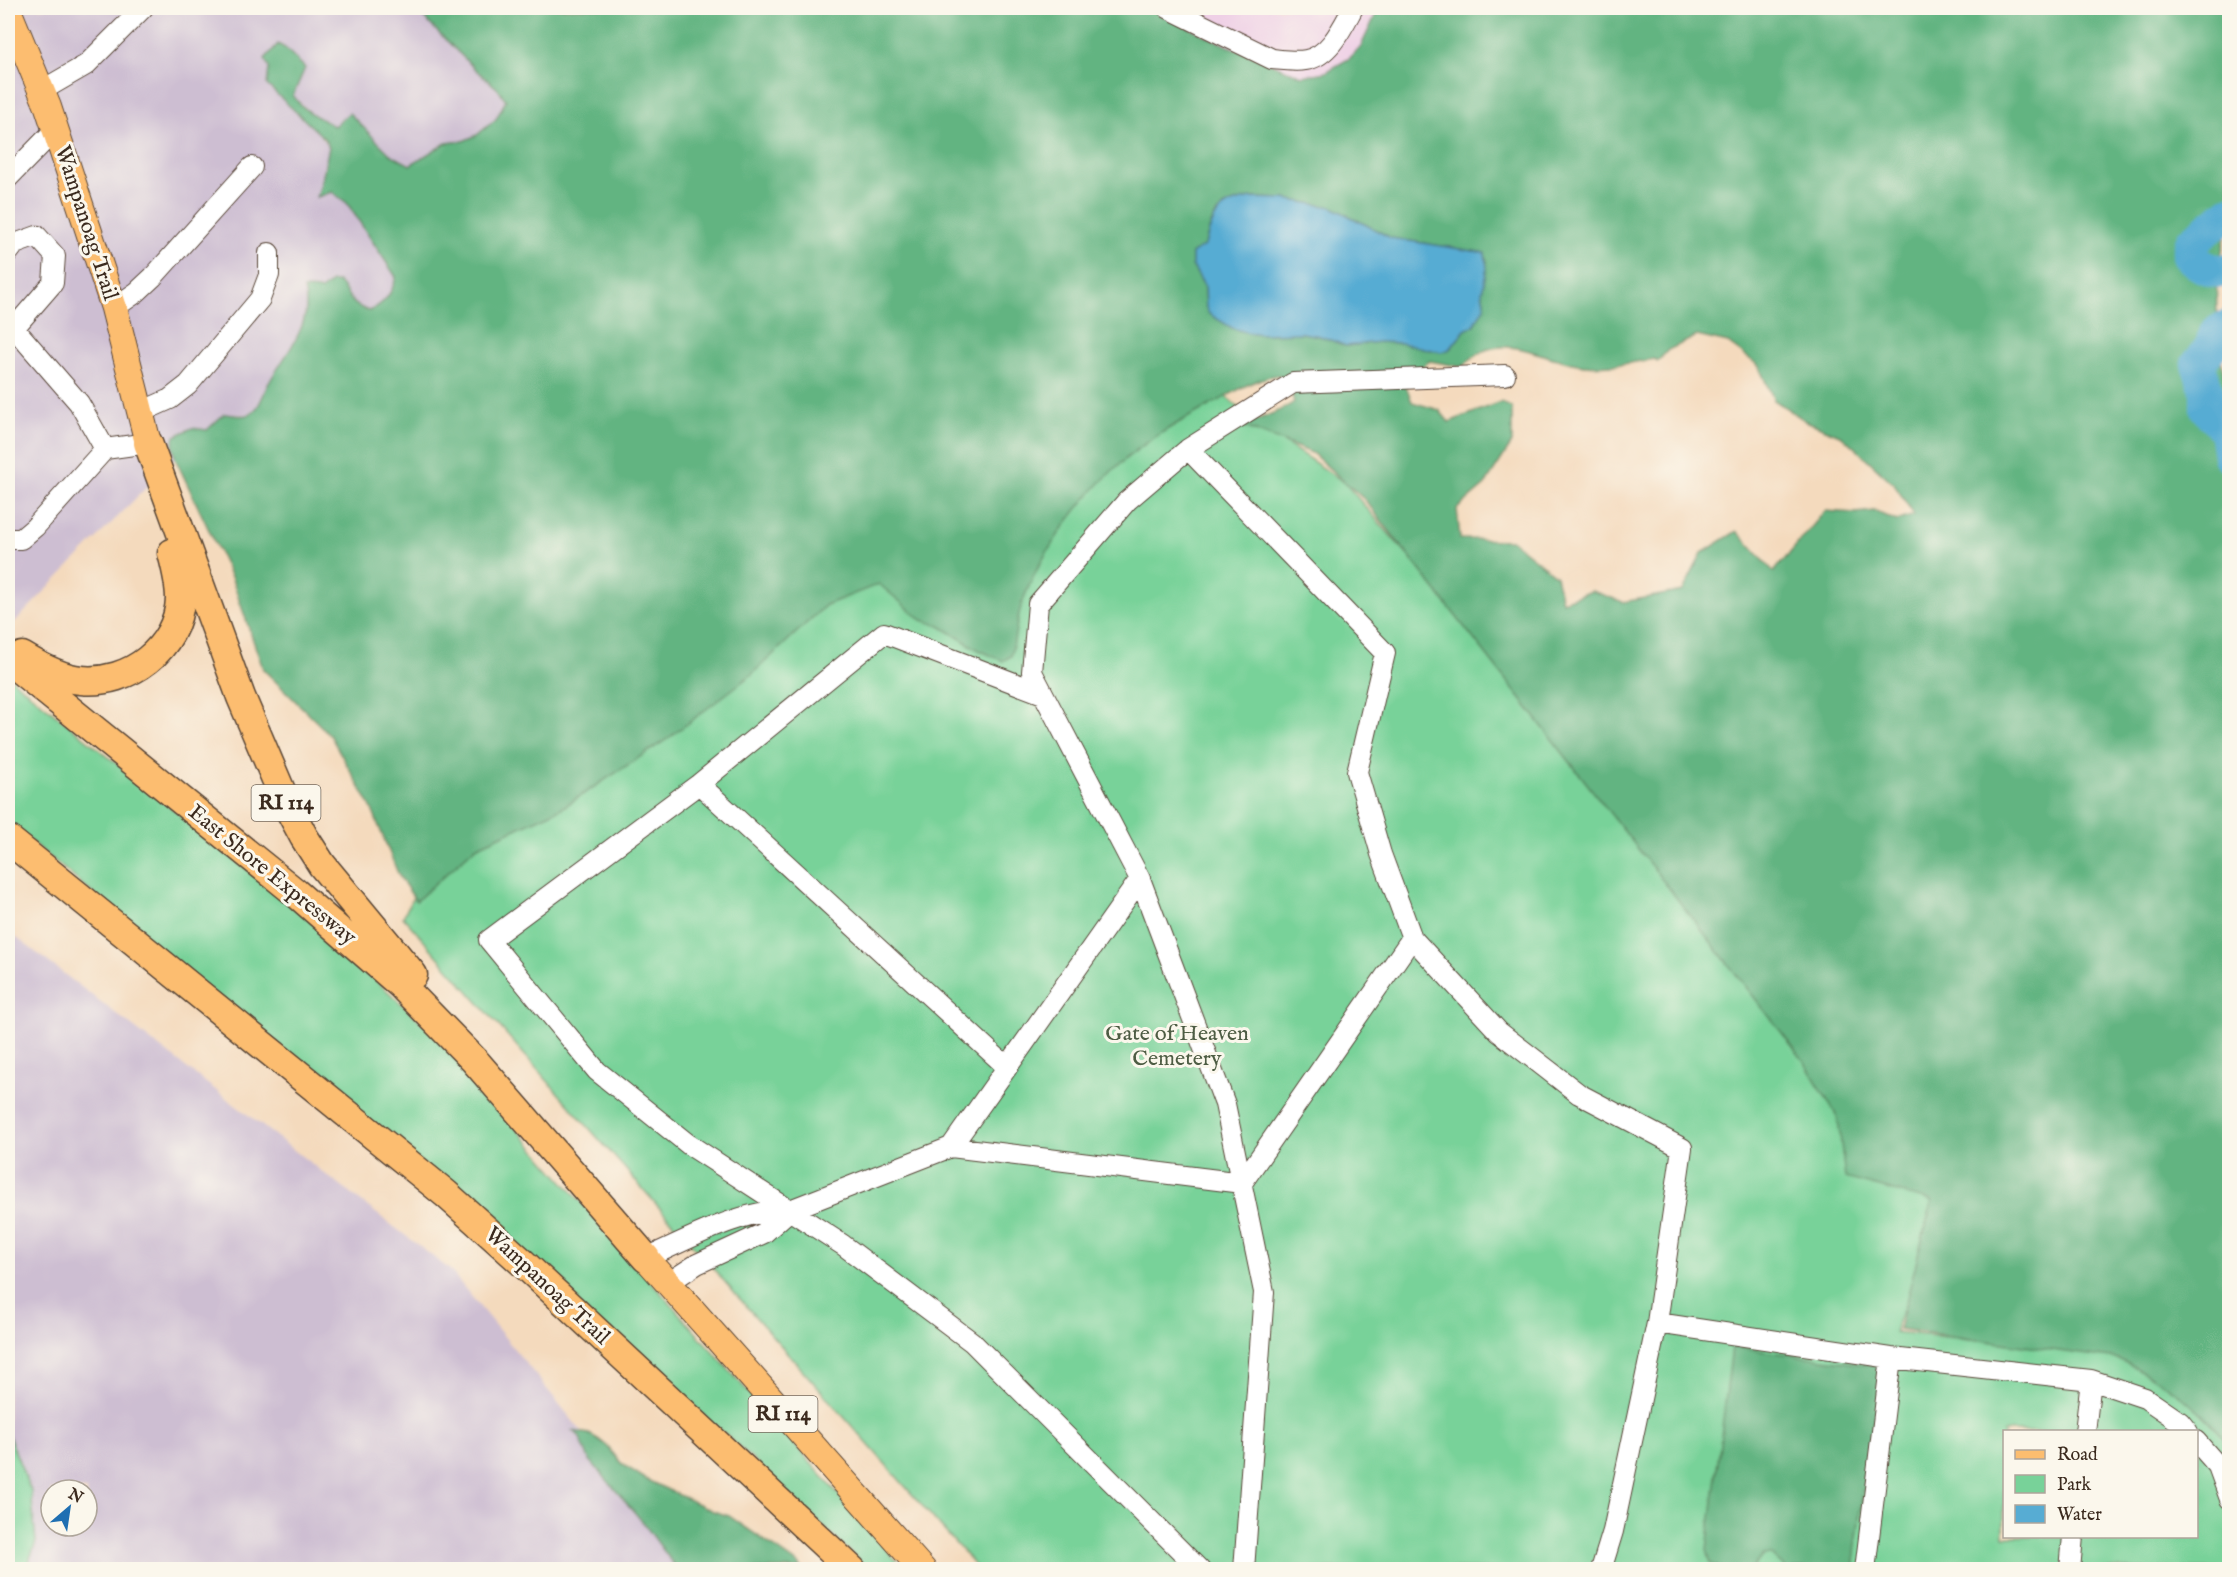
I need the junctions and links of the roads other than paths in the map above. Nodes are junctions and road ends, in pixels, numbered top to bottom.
1 (143, 8) edge
2 (1168, 8) edge
3 (1353, 8) edge
4 (8, 10) edge
5 (41, 91) junction
6 (55, 130) junction
7 (252, 166) dead end
8 (8, 178) edge
9 (8, 253) edge
10 (269, 253) dead end
11 (114, 308) junction
12 (11, 331) edge
13 (1505, 375) dead end
14 (141, 412) junction
15 (148, 443) junction
16 (1188, 448) junction
17 (105, 449) junction
18 (8, 539) edge
19 (8, 648) edge
20 (8, 660) edge
21 (1043, 694) junction
22 (699, 784) junction
23 (8, 839) edge
24 (8, 863) edge
25 (1140, 879) junction
26 (1412, 938) junction
27 (229, 1018) junction
28 (1007, 1067) junction
29 (518, 1111) junction
30 (951, 1147) junction
31 (1242, 1183) junction
32 (790, 1210) junction
33 (646, 1257) junction
34 (668, 1283) junction
35 (1657, 1323) junction
36 (1891, 1358) junction
37 (2091, 1380) junction
38 (2085, 1430) edge
39 (2187, 1430) edge
40 (2198, 1444) edge
41 (2229, 1499) edge
42 (2073, 1538) edge
43 (852, 1569) edge
44 (923, 1569) edge
45 (1200, 1569) edge
46 (1244, 1569) edge
47 (1601, 1569) edge
48 (1865, 1569) edge
49 (2070, 1569) edge

1 - 5 street
2 - 3 street
4 - 5 main road, Wampanoag Trail / RI 114
5 - 6 main road, Wampanoag Trail / RI 114
6 - 8 street
6 - 11 main road, Wampanoag Trail / RI 114
7 - 11 street
9 - 12 street
10 - 14 street
11 - 14 main road, Wampanoag Trail / RI 114
12 - 17 street
13 - 16 street
14 - 15 main road, Wampanoag Trail / RI 114
15 - 17 street
15 - 19 highway
15 - 29 highway, RI 114
16 - 21 street
16 - 26 street
17 - 18 street
20 - 29 highway, East Shore Expressway
21 - 22 street
21 - 25 street
22 - 28 street
22 - 32 street
23 - 27 highway, RI 114
24 - 27 highway
25 - 28 street
25 - 31 street
26 - 31 street
26 - 35 street
27 - 43 highway, Wampanoag Trail / RI 114
28 - 30 street
29 - 33 highway, RI 114
30 - 31 street
30 - 32 street
31 - 46 street
32 - 33 street
32 - 34 street
32 - 45 street
33 - 34 main road, RI 114
34 - 44 main road, RI 114
35 - 36 street
35 - 47 street
36 - 37 street
36 - 48 street
37 - 38 street
37 - 39 street
40 - 41 street
42 - 49 street

